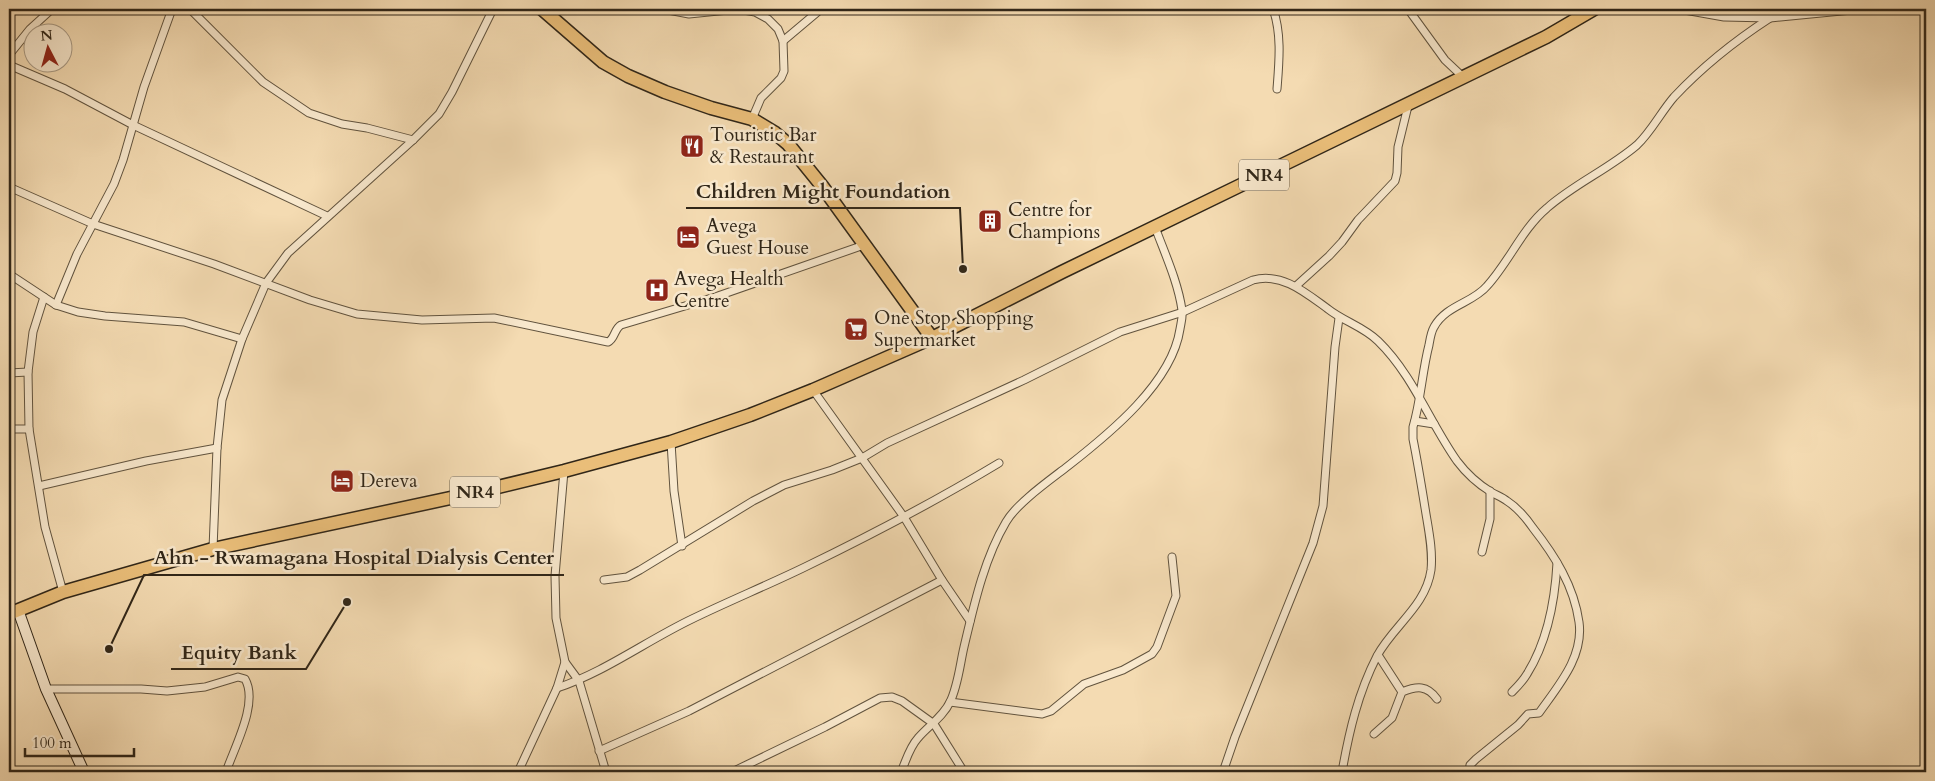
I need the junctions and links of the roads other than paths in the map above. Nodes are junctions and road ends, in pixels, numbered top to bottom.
1 (52, 9) edge
2 (172, 9) edge
3 (190, 9) edge
4 (493, 9) edge
5 (542, 9) edge
6 (663, 9) edge
7 (757, 9) edge
8 (821, 9) edge
9 (1273, 9) edge
10 (1408, 9) edge
11 (1594, 9) edge
12 (1679, 9) edge
13 (1862, 9) edge
14 (746, 11) junction
15 (1770, 18) junction
16 (783, 41) junction
17 (9, 55) edge
18 (9, 65) edge
19 (1463, 77) junction
20 (1277, 89) dead end
21 (1409, 102) junction
22 (752, 119) junction
23 (133, 125) junction
24 (413, 140) junction
25 (9, 187) edge
26 (327, 216) junction
27 (93, 224) junction
28 (1155, 227) junction
29 (864, 245) junction
30 (9, 274) edge
31 (266, 283) junction
32 (1296, 286) junction
33 (44, 297) junction
34 (56, 305) junction
35 (1183, 312) junction
36 (1339, 318) junction
37 (932, 338) junction
38 (242, 339) junction
39 (28, 372) junction
40 (9, 373) edge
41 (813, 390) junction
42 (1420, 397) junction
43 (1415, 421) junction
44 (1434, 424) junction
45 (9, 429) edge
46 (29, 429) junction
47 (672, 442) junction
48 (217, 448) junction
49 (862, 458) junction
50 (999, 463) dead end
51 (564, 471) junction
52 (39, 486) junction
53 (1490, 492) junction
54 (904, 517) junction
55 (682, 546) junction
56 (213, 550) junction
57 (1482, 552) dead end
58 (1172, 557) dead end
59 (1557, 562) junction
60 (604, 580) dead end
61 (942, 580) junction
62 (62, 592) junction
63 (13, 612) edge
64 (970, 621) junction
65 (1378, 655) junction
66 (565, 662) junction
67 (579, 681) junction
68 (557, 688) junction
69 (46, 689) junction
70 (1402, 692) junction
71 (1512, 692) dead end
72 (1437, 698) dead end
73 (950, 702) junction
74 (934, 724) junction
75 (1374, 734) dead end
76 (600, 751) junction
77 (1926, 768) edge
78 (84, 772) edge
79 (226, 772) edge
80 (518, 772) edge
81 (606, 772) edge
82 (732, 772) edge
83 (901, 772) edge
84 (964, 772) edge
85 (1223, 772) edge
86 (1342, 772) edge
87 (1469, 772) edge
88 (1920, 772) edge

1 - 17 street
2 - 23 street
3 - 24 street
4 - 24 street
5 - 22 highway
6 - 14 street
7 - 14 street
8 - 16 street
9 - 20 street
10 - 19 street
11 - 19 highway, NR4
12 - 15 street
13 - 15 street
14 - 16 street
15 - 42 street
16 - 22 street
18 - 23 street
19 - 21 highway, NR4
21 - 28 highway, NR4
21 - 32 street
22 - 29 highway
23 - 26 street
23 - 27 street
24 - 26 street
25 - 27 street
26 - 31 street
27 - 31 street
27 - 34 street
28 - 35 street
28 - 37 highway, NR4
29 - 31 street
29 - 37 highway
30 - 33 street
31 - 38 street
32 - 35 street
32 - 36 street
33 - 34 street
33 - 39 street
34 - 38 street
35 - 49 street
35 - 64 street
36 - 42 street
36 - 85 street
37 - 41 highway, NR4
38 - 48 street
39 - 40 street
39 - 46 street
41 - 47 highway, NR4
41 - 49 street
42 - 43 street
42 - 44 street
43 - 44 street
43 - 65 street
44 - 53 street
45 - 46 street
46 - 52 street
47 - 51 highway, NR4
47 - 55 street
48 - 52 street
48 - 56 street
49 - 54 street
49 - 55 street
50 - 54 street
51 - 56 highway, NR4
51 - 66 street
52 - 62 street
53 - 57 street
53 - 59 street
54 - 61 street
54 - 67 street
55 - 60 street
56 - 62 highway, NR4
58 - 73 street
59 - 71 street
59 - 87 street
61 - 64 street
61 - 76 street
62 - 63 highway, NR4
63 - 69 main road
64 - 73 street
65 - 70 street
65 - 86 street
66 - 67 street
66 - 68 street
67 - 68 street
67 - 76 street
68 - 80 street
69 - 78 main road
69 - 79 street
70 - 72 street
70 - 75 street
73 - 74 street
74 - 82 street
74 - 83 street
74 - 84 street
76 - 81 street
77 - 88 street

